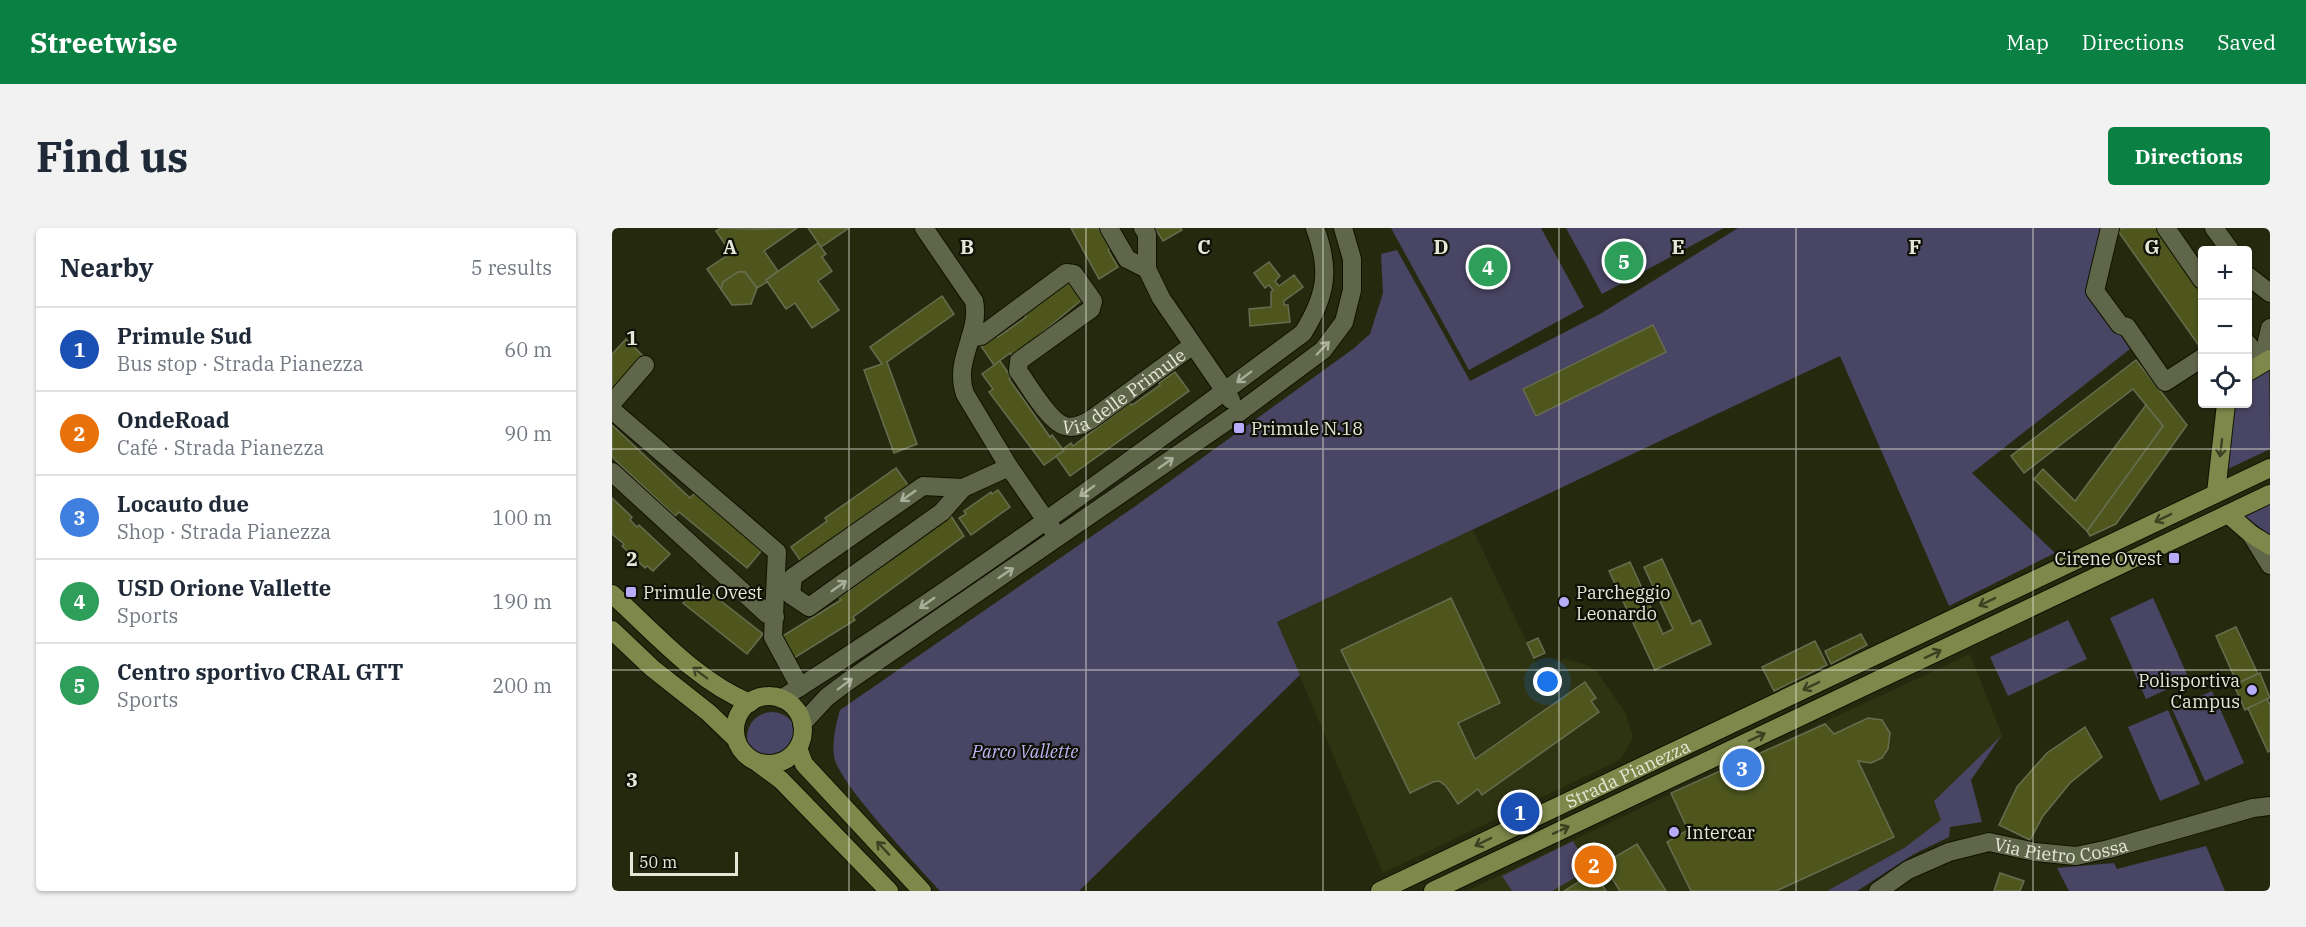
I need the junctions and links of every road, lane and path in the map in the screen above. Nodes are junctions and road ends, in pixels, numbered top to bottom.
1 (924, 228) edge
2 (1109, 228) edge
3 (1143, 228) edge
4 (1315, 228) edge
5 (1343, 228) edge
6 (2110, 228) edge
7 (2166, 228) edge
8 (2214, 228) edge
9 (2227, 246) edge
10 (1147, 269) junction
11 (2198, 274) edge
12 (2252, 279) edge
13 (2270, 292) edge
14 (2270, 328) edge
15 (970, 338) junction
16 (1193, 345) junction
17 (2252, 352) edge
18 (2198, 361) edge
19 (645, 365) dead end
20 (2260, 365) edge
21 (1225, 392) junction
22 (612, 403) edge
23 (2226, 408) edge
24 (612, 410) edge
25 (1240, 411) junction
26 (1009, 467) junction
27 (2270, 468) edge
28 (612, 472) edge
29 (963, 488) junction
30 (2216, 493) junction
31 (2270, 494) edge
32 (2228, 514) junction
33 (1046, 520) junction
34 (2251, 534) junction
35 (1059, 537) junction
36 (2270, 546) edge
37 (2270, 565) edge
38 (612, 594) edge
39 (783, 595) junction
40 (775, 617) junction
41 (612, 630) edge
42 (1844, 670) junction
43 (800, 687) junction
44 (1855, 690) junction
45 (781, 699) junction
46 (750, 703) junction
47 (802, 724) junction
48 (736, 739) junction
49 (798, 748) junction
50 (757, 762) junction
51 (2270, 791) edge
52 (2261, 807) edge
53 (889, 891) edge
54 (922, 891) edge
55 (1380, 891) edge
56 (1433, 891) edge
57 (1878, 891) edge

1 - 15 street
2 - 10 street
3 - 10 street
4 -> 21 street
25 -> 5 street
6 - 18 street
7 - 11 street
8 - 9 street
10 - 16 street, Via delle Primule
12 - 13 street
14 - 20 street
15 - 16 street, Via delle Primule
15 - 26 street
16 - 21 street, Via delle Primule
17 - 20 street
19 - 22 street
21 - 25 street, Via delle Primule
21 -> 33 street
23 -> 30 main road
24 - 39 street
35 -> 25 street
26 - 29 street
26 - 33 street
27 - 30 main road, Strada Pianezza
28 - 40 street
29 -> 39 street
39 -> 29 street
30 - 32 street
30 -> 42 main road, Strada Pianezza
31 - 32 main road, Strada Pianezza
32 - 34 main road
44 -> 32 main road, Strada Pianezza
33 - 35 street
33 -> 43 street
34 - 36 main road
34 - 37 street
47 -> 35 street
46 -> 38 main road
39 - 40 street
40 - 43 street
41 - 48 main road
42 - 44 street
42 -> 55 main road, Strada Pianezza
43 - 45 street
56 -> 44 main road, Strada Pianezza
45 - 46 main road
45 - 47 main road
46 - 48 main road
47 - 49 main road
48 - 50 main road
49 - 50 main road
54 -> 49 main road
50 - 53 main road
51 - 52 street, Via Pietro Cossa
52 - 57 street, Via Pietro Cossa

